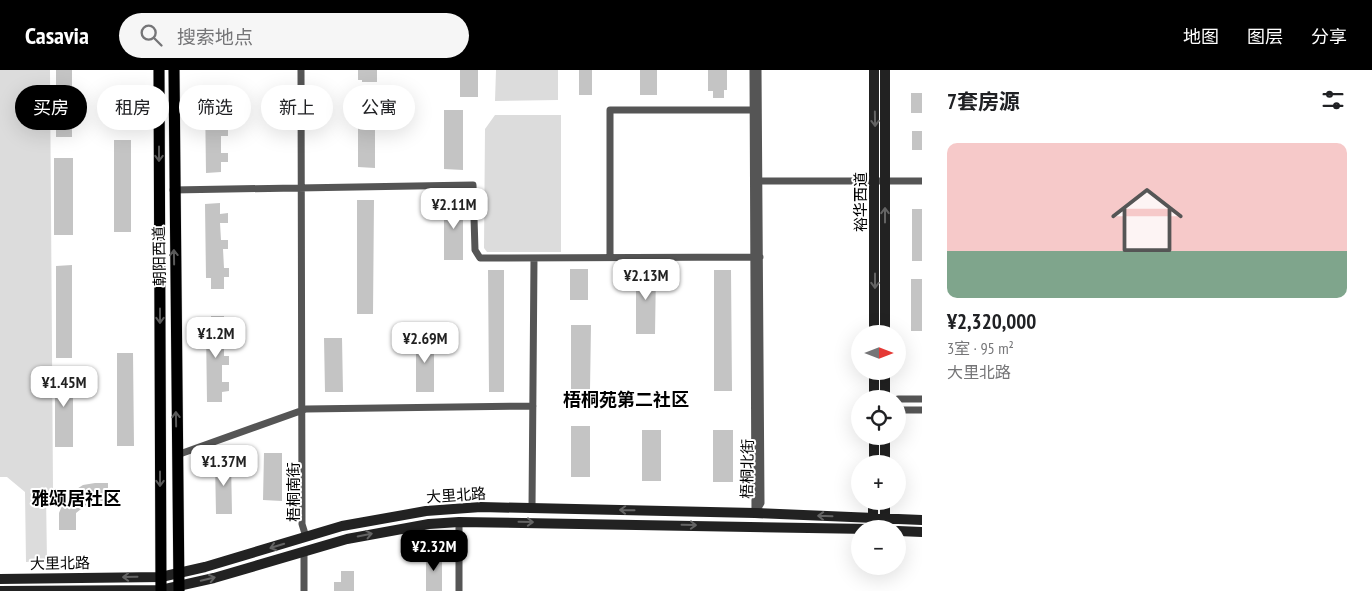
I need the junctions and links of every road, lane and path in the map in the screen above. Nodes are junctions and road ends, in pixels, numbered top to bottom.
1 (159, 70) edge
2 (174, 70) edge
3 (301, 70) edge
4 (305, 70) edge
5 (753, 70) edge
6 (758, 70) edge
7 (874, 70) edge
8 (885, 70) edge
9 (756, 110) junction
10 (756, 181) junction
11 (922, 181) edge
12 (880, 182) junction
13 (303, 187) junction
14 (159, 190) junction
15 (173, 190) junction
16 (610, 257) junction
17 (757, 257) junction
18 (534, 258) junction
19 (874, 325) edge
20 (885, 325) edge
21 (906, 399) edge
22 (922, 399) edge
23 (533, 406) junction
24 (304, 409) junction
25 (906, 410) edge
26 (922, 410) edge
27 (176, 454) junction
28 (532, 508) junction
29 (874, 510) edge
30 (755, 513) junction
31 (874, 517) junction
32 (873, 520) edge
33 (879, 520) edge
34 (922, 520) edge
35 (459, 522) junction
36 (906, 522) edge
37 (851, 529) edge
38 (906, 531) edge
39 (922, 532) edge
40 (306, 537) junction
41 (304, 551) junction
42 (179, 573) junction
43 (161, 577) junction
44 (0, 579) edge
45 (179, 589) edge
46 (161, 590) edge
47 (0, 591) edge
48 (38, 591) edge
49 (304, 591) edge
50 (458, 591) edge

1 -> 14 main road, 朝阳西道
2 - 15 main road, 朝阳西道
3 - 13 street, 梧桐南街
4 - 13 street, 梧桐南街
5 - 9 street, 梧桐北街
6 - 9 street, 梧桐北街
7 -> 12 main road, 裕华西道
8 - 12 main road, 裕华西道
9 - 10 street, 梧桐北街
9 - 16 street
10 - 12 street
10 - 17 street, 梧桐北街
11 - 12 street
12 -> 19 main road, 裕华西道
20 -> 12 main road, 裕华西道
13 - 15 street
13 - 18 street
13 - 24 street, 梧桐南街
14 - 15 main road
14 -> 43 main road, 朝阳西道
27 -> 15 main road, 朝阳西道
16 - 17 street
16 - 18 street
17 - 30 street, 梧桐北街
18 - 23 street
21 - 22 street
23 - 24 street
23 - 28 street
24 - 27 street
24 - 40 street, 梧桐南街
25 - 26 street
27 - 42 main road, 朝阳西道
30 -> 28 main road, 大里北路
28 - 40 main road, 大里北路
29 - 31 main road
31 -> 30 main road, 大里北路
31 - 32 main road
31 - 33 main road, 大里北路
34 - 36 main road, 大里北路
35 -> 37 main road, 大里北路
41 -> 35 main road, 大里北路
35 - 50 street
38 - 39 main road
40 -> 42 main road, 大里北路
45 -> 41 main road, 大里北路
41 - 49 street
42 - 43 main road, 大里北路
42 - 45 main road, 朝阳西道
43 -> 44 main road, 大里北路
43 - 46 main road, 朝阳西道
45 - 46 main road, 大里北路
46 - 48 main road, 大里北路
47 - 48 main road, 大里北路

